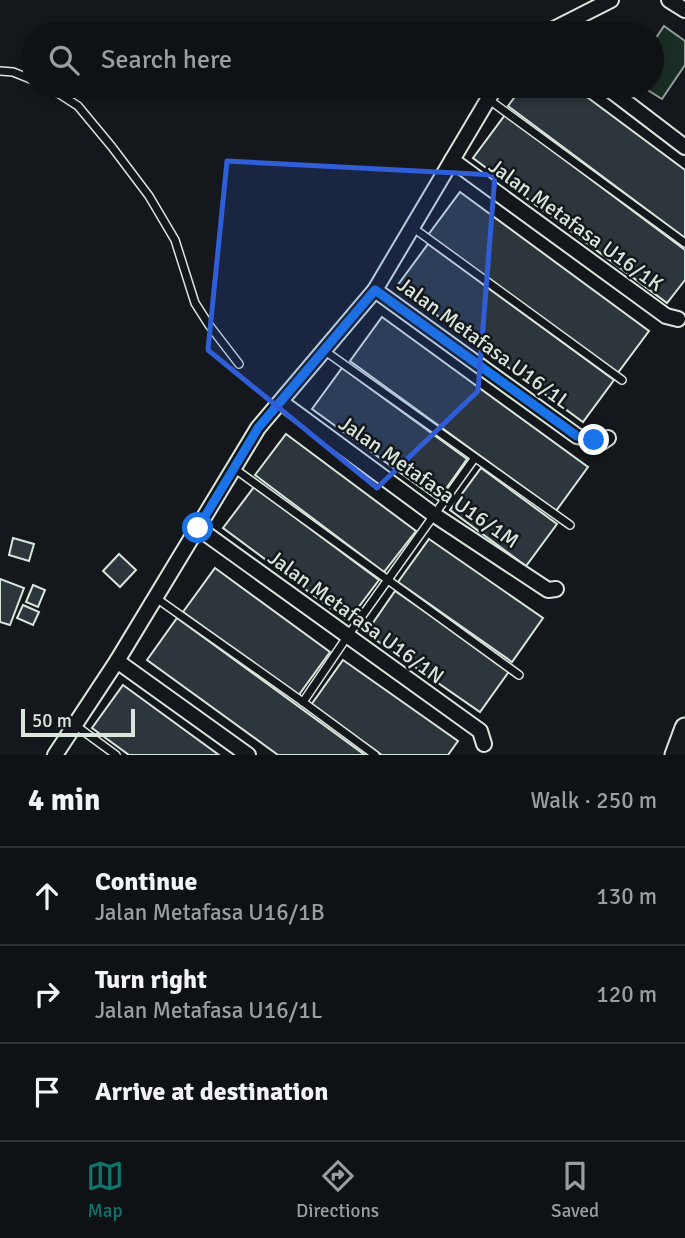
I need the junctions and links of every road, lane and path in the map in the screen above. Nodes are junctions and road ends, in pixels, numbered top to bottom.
1 (611, 0) edge
2 (669, 0) edge
3 (685, 10) edge
4 (570, 21) edge
5 (0, 71) edge
6 (21, 75) edge
7 (66, 98) edge
8 (621, 98) edge
9 (488, 99) joint
10 (685, 147) edge
11 (452, 160) junction
12 (412, 228) junction
13 (685, 243) edge
14 (375, 290) junction
15 (678, 318) dead end
16 (325, 351) junction
17 (239, 363) dead end
18 (622, 380) dead end
19 (281, 402) junction
20 (608, 438) dead end
21 (474, 459) junction
22 (235, 469) junction
23 (433, 514) junction
24 (570, 525) dead end
25 (198, 528) junction
26 (389, 580) junction
27 (556, 589) dead end
28 (156, 598) junction
29 (347, 637) junction
30 (117, 661) junction
31 (519, 675) dead end
32 (303, 702) junction
33 (75, 725) junction
34 (685, 728) edge
35 (484, 744) dead end
36 (55, 755) edge
37 (116, 755) edge
38 (248, 755) edge
39 (375, 755) edge
40 (675, 755) edge

1 - 4 street
2 - 3 street
5 - 6 lane
7 - 17 lane
8 - 10 street
9 - 11 street
9 - 13 lane
11 - 12 street
11 - 15 street, Jalan Metafasa U16/1K
12 - 14 street
12 - 18 lane
14 - 16 street
14 - 20 street, Jalan Metafasa U16/1L
16 - 19 street
16 - 21 lane
19 - 22 street
19 - 23 street, Jalan Metafasa U16/1M
21 - 23 lane
21 - 24 lane
22 - 25 street
22 - 26 lane
23 - 26 lane
23 - 27 street, Jalan Metafasa U16/1M
25 - 28 street
25 - 29 street, Jalan Metafasa U16/1N
26 - 29 lane
26 - 31 lane
28 - 30 street
28 - 32 lane
29 - 32 lane
29 - 35 street, Jalan Metafasa U16/1N
30 - 33 street
30 - 38 street
32 - 39 lane
33 - 36 street
33 - 37 lane
34 - 40 main road

